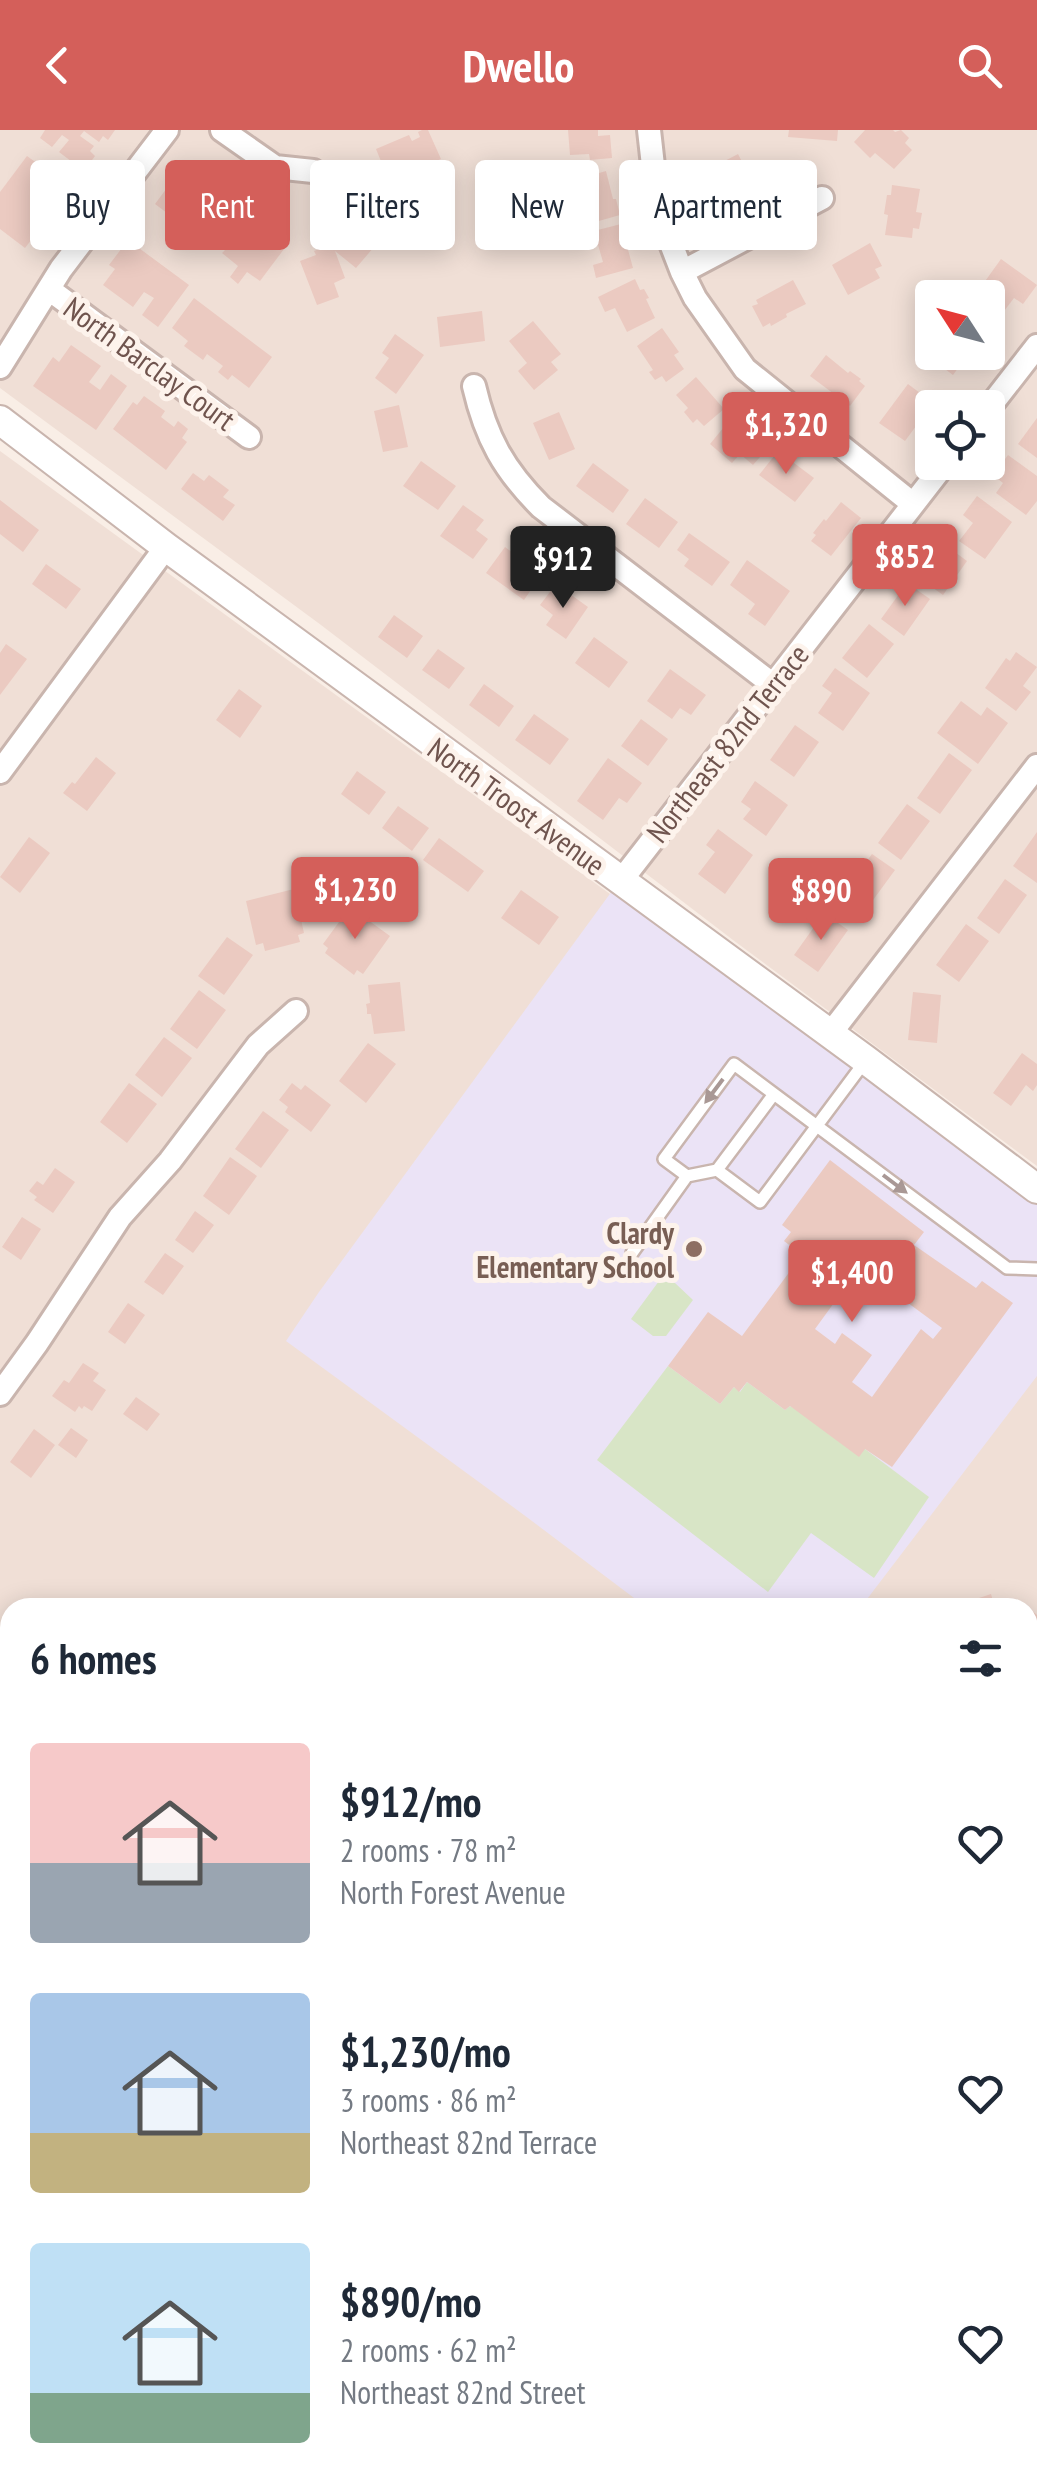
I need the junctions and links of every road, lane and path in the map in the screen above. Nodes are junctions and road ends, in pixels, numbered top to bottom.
1 (167, 130) edge
2 (222, 130) edge
3 (649, 130) edge
4 (310, 171) edge
5 (822, 198) dead end
6 (682, 272) junction
7 (50, 290) junction
8 (1037, 346) edge
9 (0, 368) edge
10 (474, 386) dead end
11 (1003, 390) edge
12 (0, 420) edge
13 (250, 436) dead end
14 (932, 480) edge
15 (913, 504) junction
16 (166, 548) junction
17 (772, 684) junction
18 (1037, 766) edge
19 (0, 772) edge
20 (620, 882) junction
21 (296, 1011) dead end
22 (830, 1034) junction
23 (866, 1060) junction
24 (774, 1094) junction
25 (817, 1126) junction
26 (717, 1170) junction
27 (687, 1176) junction
28 (1034, 1179) edge
29 (632, 1253) dead end
30 (1037, 1269) edge
31 (0, 1394) edge

1 - 7 street
2 - 4 street
3 - 6 street
5 - 6 street
6 - 15 street
7 - 9 street
7 - 13 street, North Barclay Court
8 - 11 street
10 - 17 street
12 - 16 street, North Troost Avenue
14 - 15 street, Northeast 82nd Terrace
15 - 17 street, Northeast 82nd Terrace
16 - 19 street
16 - 20 street, North Troost Avenue
17 - 20 street, Northeast 82nd Terrace
18 - 22 street
20 - 22 street, North Troost Avenue
21 - 31 street
22 - 23 street, North Troost Avenue
23 - 25 lane
23 - 28 street, North Troost Avenue
24 - 25 lane
24 - 26 lane
24 -> 27 lane
25 - 26 lane
25 -> 30 lane
26 - 27 lane
27 - 29 lane

